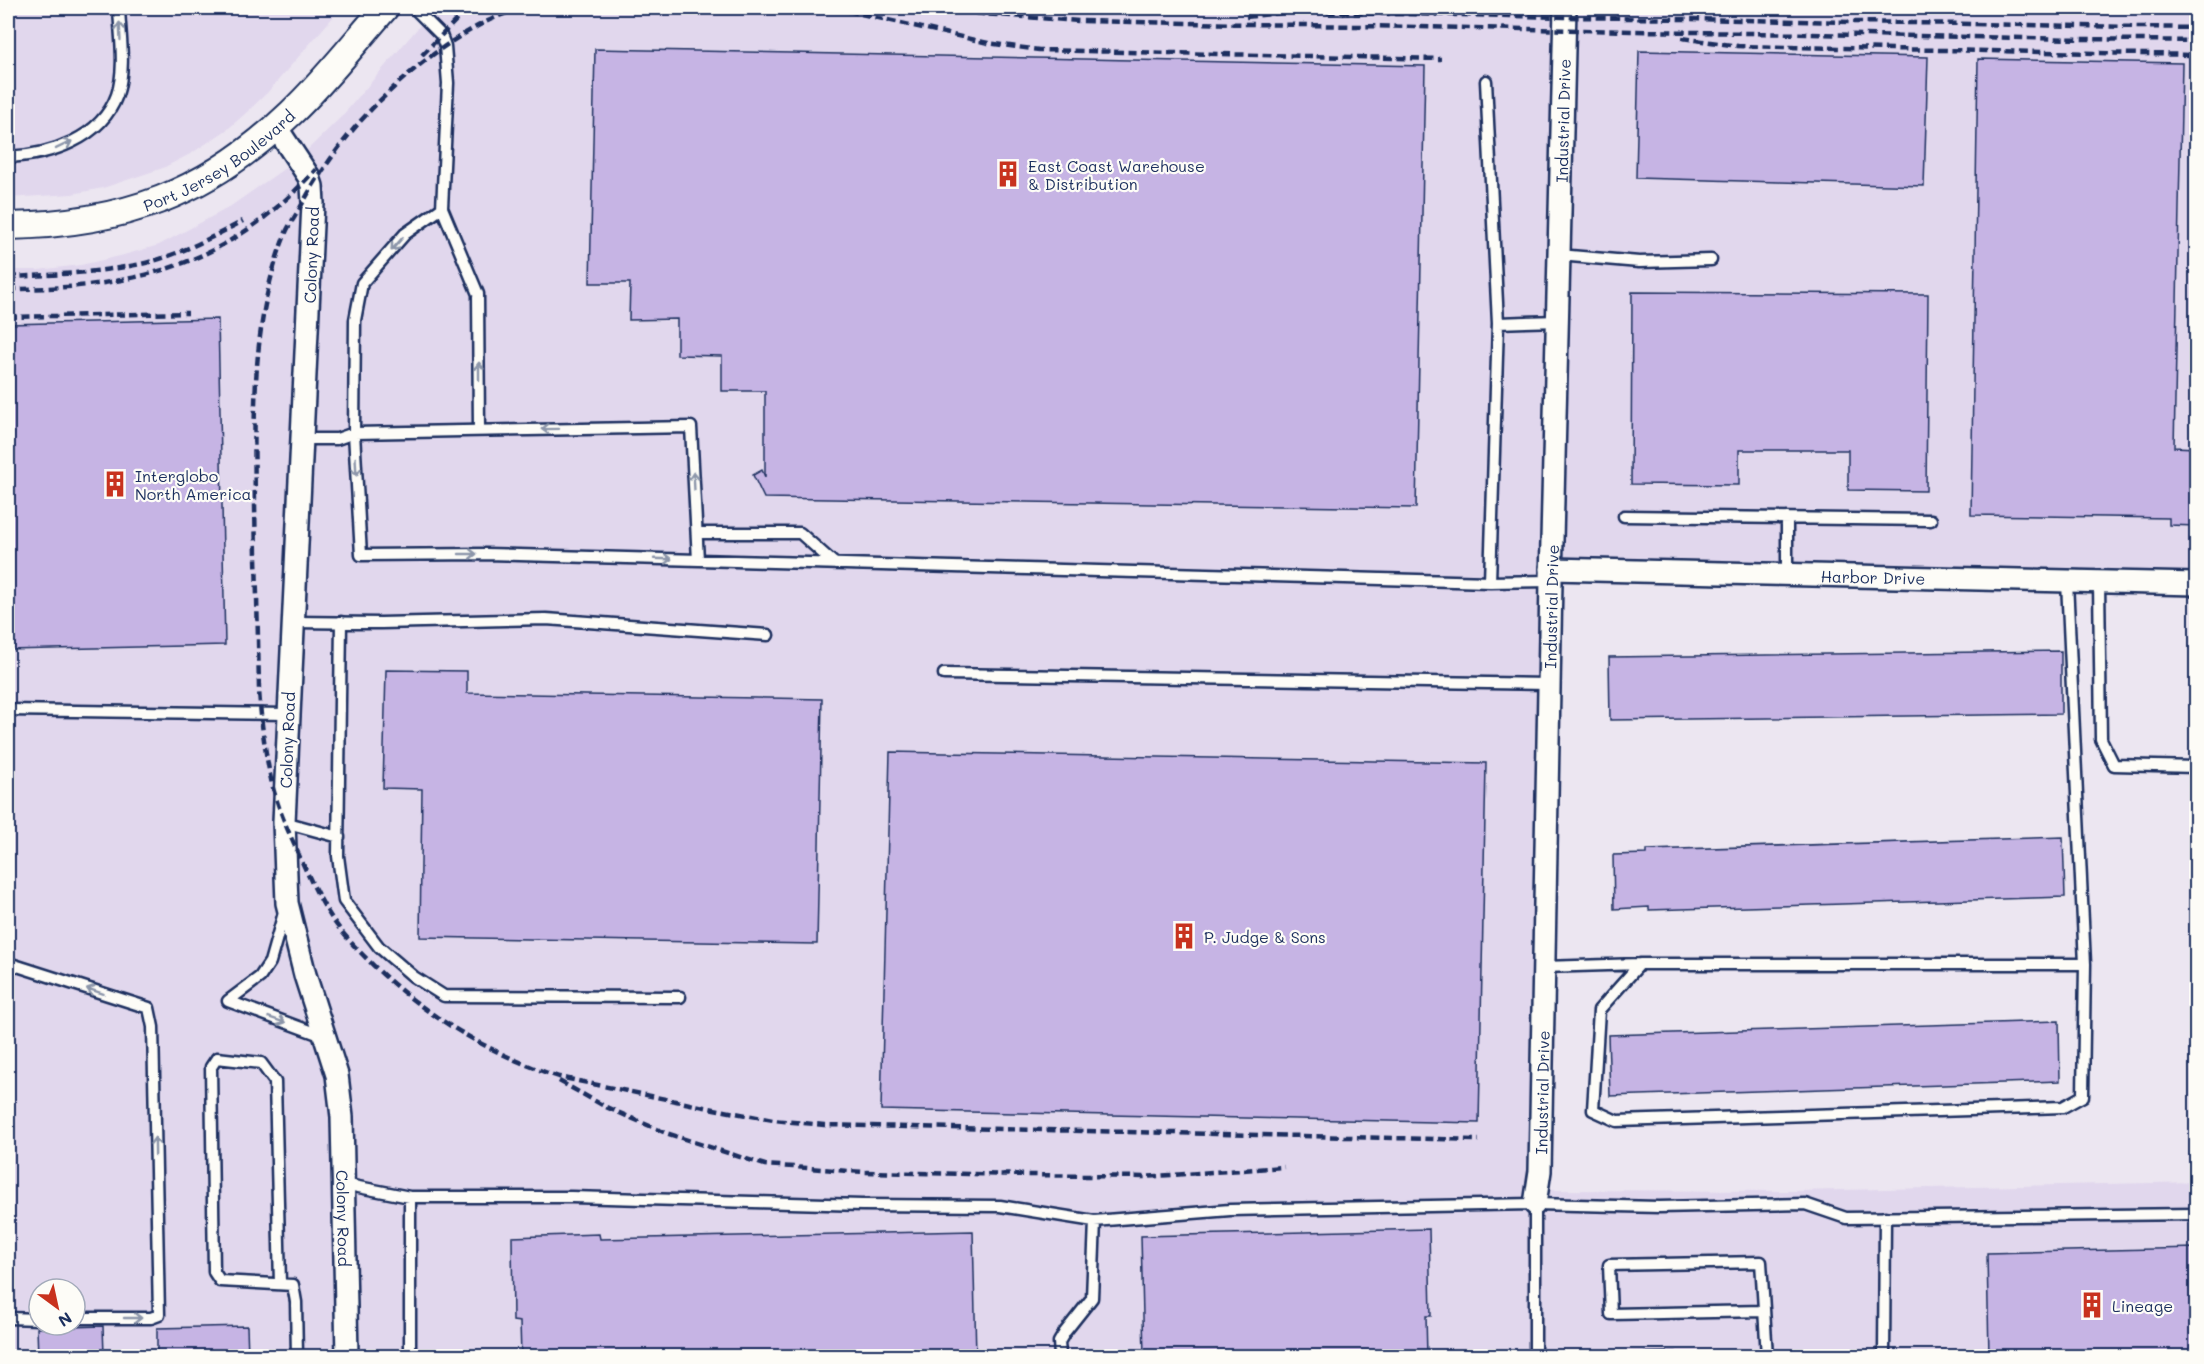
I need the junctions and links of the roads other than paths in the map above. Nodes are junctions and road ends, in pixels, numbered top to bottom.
1 (119, 8) edge
2 (385, 8) edge
3 (414, 8) edge
4 (1565, 8) edge
5 (1486, 81) dead end
6 (276, 127) junction
7 (8, 157) edge
8 (442, 207) junction
9 (8, 226) edge
10 (1559, 255) junction
11 (1711, 260) dead end
12 (1558, 321) junction
13 (1498, 323) junction
14 (479, 430) junction
15 (354, 433) junction
16 (302, 439) junction
17 (1624, 516) dead end
18 (1788, 518) junction
19 (1931, 520) dead end
20 (697, 533) junction
21 (698, 560) junction
22 (835, 564) junction
23 (1551, 575) junction
24 (1787, 575) junction
25 (1490, 582) junction
26 (2067, 582) junction
27 (2099, 582) junction
28 (2196, 584) edge
29 (293, 622) junction
30 (341, 622) junction
31 (768, 635) dead end
32 (944, 674) dead end
33 (1549, 684) junction
34 (8, 710) edge
35 (289, 714) junction
36 (2196, 766) edge
37 (284, 822) junction
38 (339, 837) junction
39 (287, 903) junction
40 (8, 963) edge
41 (1640, 964) junction
42 (2085, 964) junction
43 (1544, 967) junction
44 (680, 997) dead end
45 (326, 1037) junction
46 (343, 1184) junction
47 (410, 1197) junction
48 (1535, 1204) junction
49 (2196, 1214) edge
50 (1885, 1217) junction
51 (1095, 1221) junction
52 (280, 1284) junction
53 (1764, 1311) junction
54 (8, 1318) edge
55 (87, 1318) edge
56 (27, 1319) edge
57 (297, 1356) edge
58 (347, 1356) edge
59 (412, 1356) edge
60 (1060, 1356) edge
61 (1535, 1356) edge
62 (1767, 1356) edge
63 (1884, 1356) edge

7 -> 1 lane
2 - 6 street, Port Jersey Boulevard
3 - 8 lane
4 - 10 street, Industrial Drive
5 - 13 lane
6 - 9 street, Port Jersey Boulevard
6 - 16 street, Colony Road
14 -> 8 lane
8 -> 15 lane
10 - 11 lane
10 - 12 street, Industrial Drive
12 - 13 lane
12 - 23 street, Industrial Drive
13 - 25 lane
14 - 15 lane
20 -> 14 lane
15 - 16 lane
15 -> 21 lane
16 - 29 street, Colony Road
17 - 18 lane
18 - 19 lane
18 - 24 lane
20 - 21 lane
20 - 22 lane
21 - 22 lane
22 - 25 lane
23 - 24 street, Harbor Drive
23 - 25 lane
23 - 33 street, Industrial Drive
24 - 26 street, Harbor Drive
26 - 27 street, Harbor Drive
26 - 42 lane
27 - 28 street, Harbor Drive
27 - 36 lane
29 - 30 lane
29 - 35 street, Colony Road
30 - 31 lane
30 - 38 lane
32 - 33 lane
33 - 43 street, Industrial Drive
34 - 35 lane
35 - 37 street, Colony Road
37 - 38 lane
37 - 39 street, Colony Road
38 - 44 lane
39 - 45 street, Colony Road
39 -> 45 lane
55 -> 40 lane
41 - 42 lane
41 - 42 lane
41 - 43 lane
43 - 48 street, Industrial Drive
45 - 46 street, Colony Road
46 - 47 lane
46 - 58 street, Colony Road
47 - 51 lane
47 - 59 lane
48 - 50 lane
48 - 51 lane
48 - 61 lane
49 - 50 lane
50 - 63 lane
51 - 60 lane
52 - 52 lane
52 - 57 lane
53 - 53 lane
53 - 62 lane
54 - 56 lane

